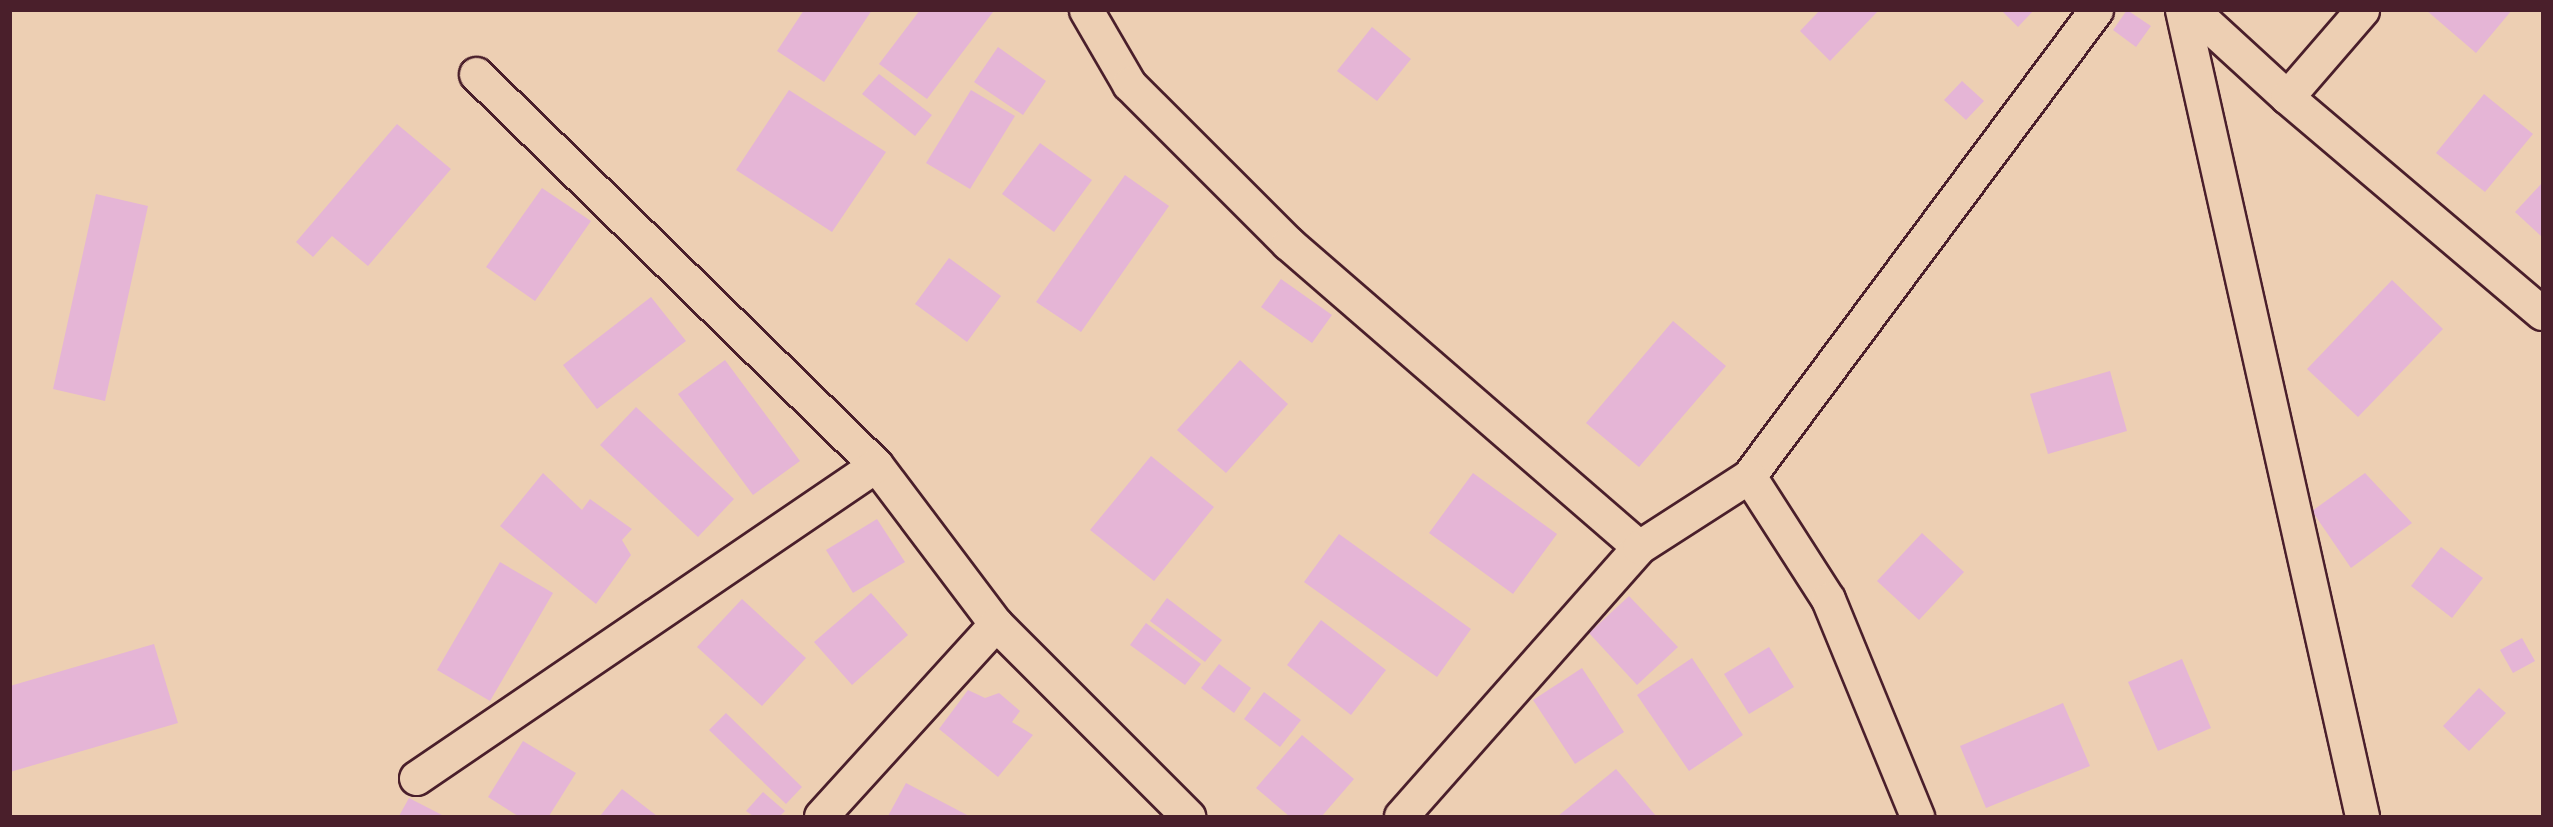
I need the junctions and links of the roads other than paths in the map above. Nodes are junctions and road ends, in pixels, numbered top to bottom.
1 (1086, 10) edge
2 (2096, 10) edge
3 (2182, 10) edge
4 (2192, 10) edge
5 (2362, 10) edge
6 (476, 74) dead end
7 (2287, 97) junction
8 (2542, 313) edge
9 (876, 465) junction
10 (1749, 476) junction
11 (1639, 547) junction
12 (996, 624) junction
13 (416, 778) dead end
14 (821, 816) edge
15 (1188, 816) edge
16 (1401, 816) edge
17 (1917, 816) edge
18 (2362, 816) edge

1 - 11 street
2 - 10 street
3 - 18 street
4 - 7 street
5 - 7 street
6 - 9 street
7 - 8 street
9 - 12 street
9 - 13 street
10 - 11 street
10 - 17 street
11 - 16 street
12 - 14 street
12 - 15 street

